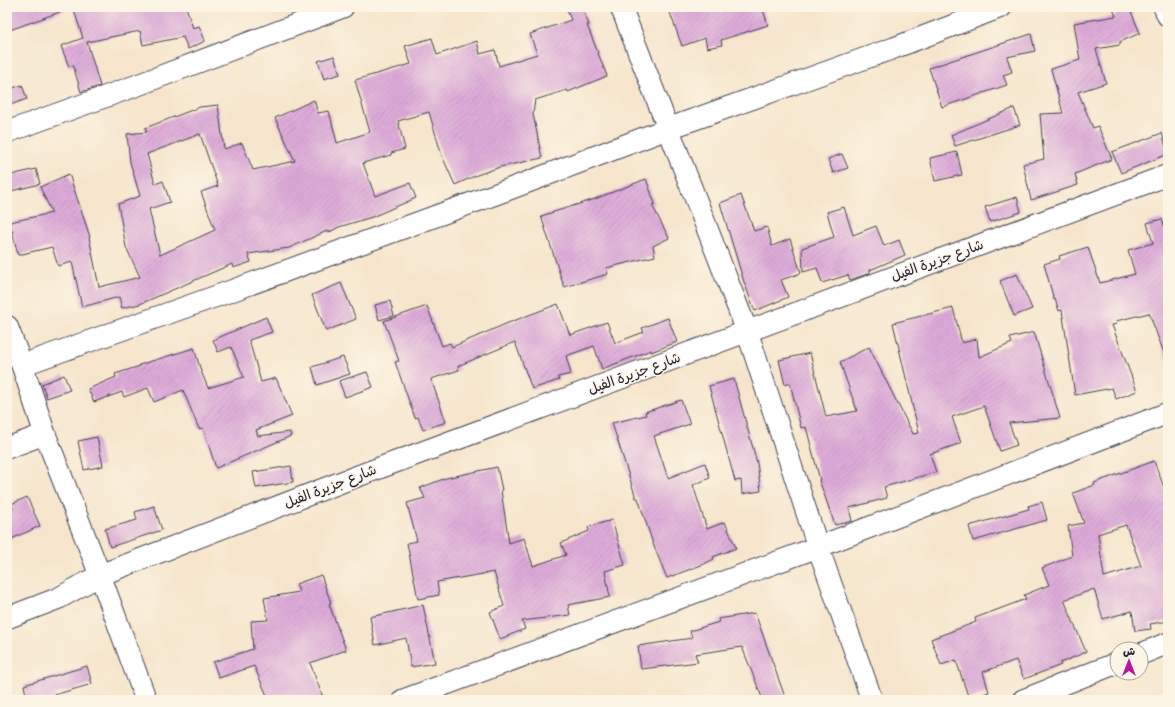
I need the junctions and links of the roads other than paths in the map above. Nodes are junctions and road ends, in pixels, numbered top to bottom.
1 (343, 7) edge
2 (620, 7) edge
3 (1001, 7) edge
4 (1164, 7) edge
5 (1168, 16) edge
6 (667, 129) junction
7 (7, 132) edge
8 (1168, 175) edge
9 (7, 326) edge
10 (747, 331) junction
11 (22, 365) junction
12 (1168, 413) edge
13 (45, 434) junction
14 (7, 448) edge
15 (818, 547) junction
16 (100, 575) junction
17 (7, 618) edge
18 (1168, 643) edge
19 (1149, 651) edge
20 (1109, 666) edge
21 (146, 700) edge
22 (403, 700) edge
23 (872, 700) edge
24 (1023, 700) edge

1 - 7 street
2 - 6 street
3 - 6 street
4 - 5 street
6 - 10 street
6 - 11 street
8 - 10 street, شارع جزيرة الفيل
9 - 11 street
10 - 15 street
10 - 16 street, شارع جزيرة الفيل
11 - 13 street
12 - 15 street
13 - 14 street
13 - 16 street
15 - 22 street
15 - 23 street
16 - 17 street, شارع جزيرة الفيل
16 - 21 street
18 - 19 street
20 - 24 street

